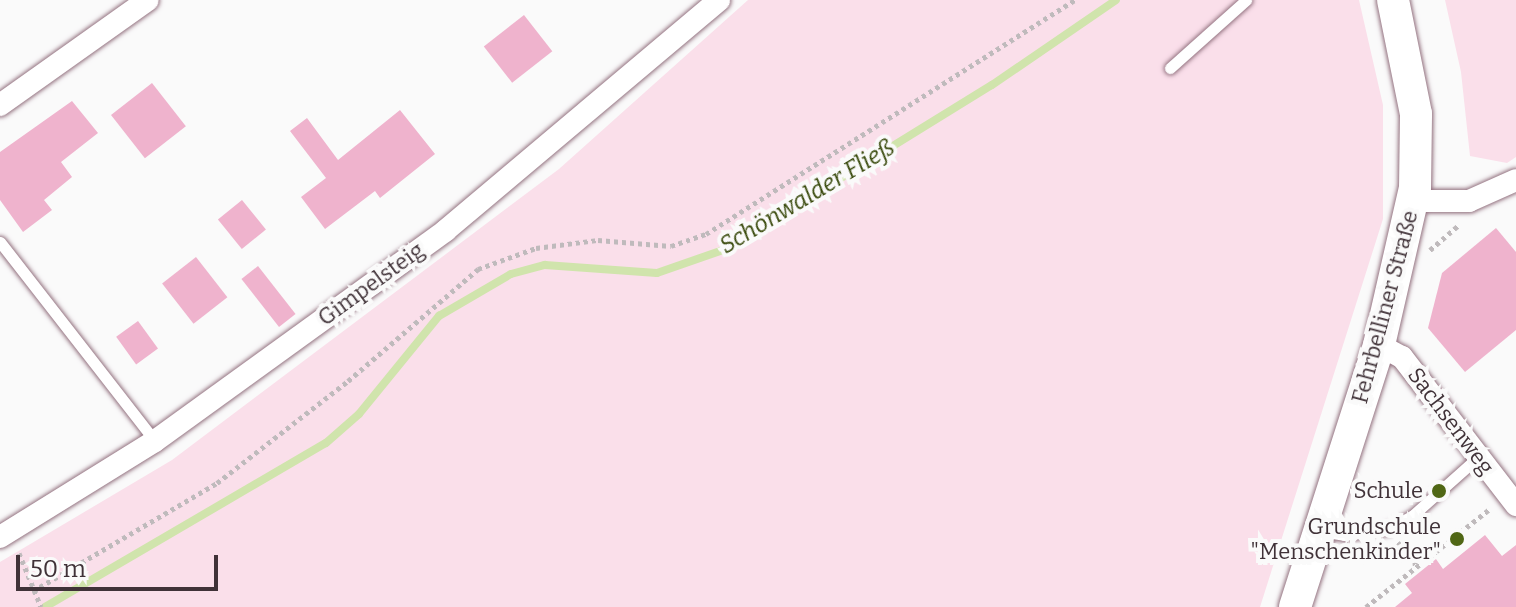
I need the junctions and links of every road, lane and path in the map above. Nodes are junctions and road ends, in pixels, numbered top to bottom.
1 (148, 0) edge
2 (719, 0) edge
3 (1075, 0) edge
4 (1246, 0) edge
5 (1393, 0) edge
6 (1170, 68) dead end
7 (0, 105) edge
8 (1516, 180) edge
9 (1413, 201) junction
10 (0, 242) edge
11 (1379, 345) junction
12 (155, 441) junction
13 (1478, 457) junction
14 (1512, 500) edge
15 (1388, 529) junction
16 (1320, 531) junction
17 (5, 534) edge
18 (1417, 566) junction
19 (33, 591) junction
20 (41, 607) edge
21 (1295, 607) edge
22 (1366, 607) edge

1 - 7 street
2 - 12 street, Gimpelsteig
3 - 19 path
4 - 6 lane
5 - 9 main road, Fehrbelliner Straße
8 - 9 street
9 - 11 main road, Fehrbelliner Straße
10 - 12 lane
11 - 13 street, Sachsenweg
11 - 16 main road, Fehrbelliner Straße
12 - 17 street, Gimpelsteig
13 - 14 street, Sachsenweg
13 - 15 lane
14 - 18 path
15 - 16 lane
15 - 18 path
16 - 21 main road, Fehrbelliner Straße
17 - 19 path
18 - 22 path
19 - 20 path

